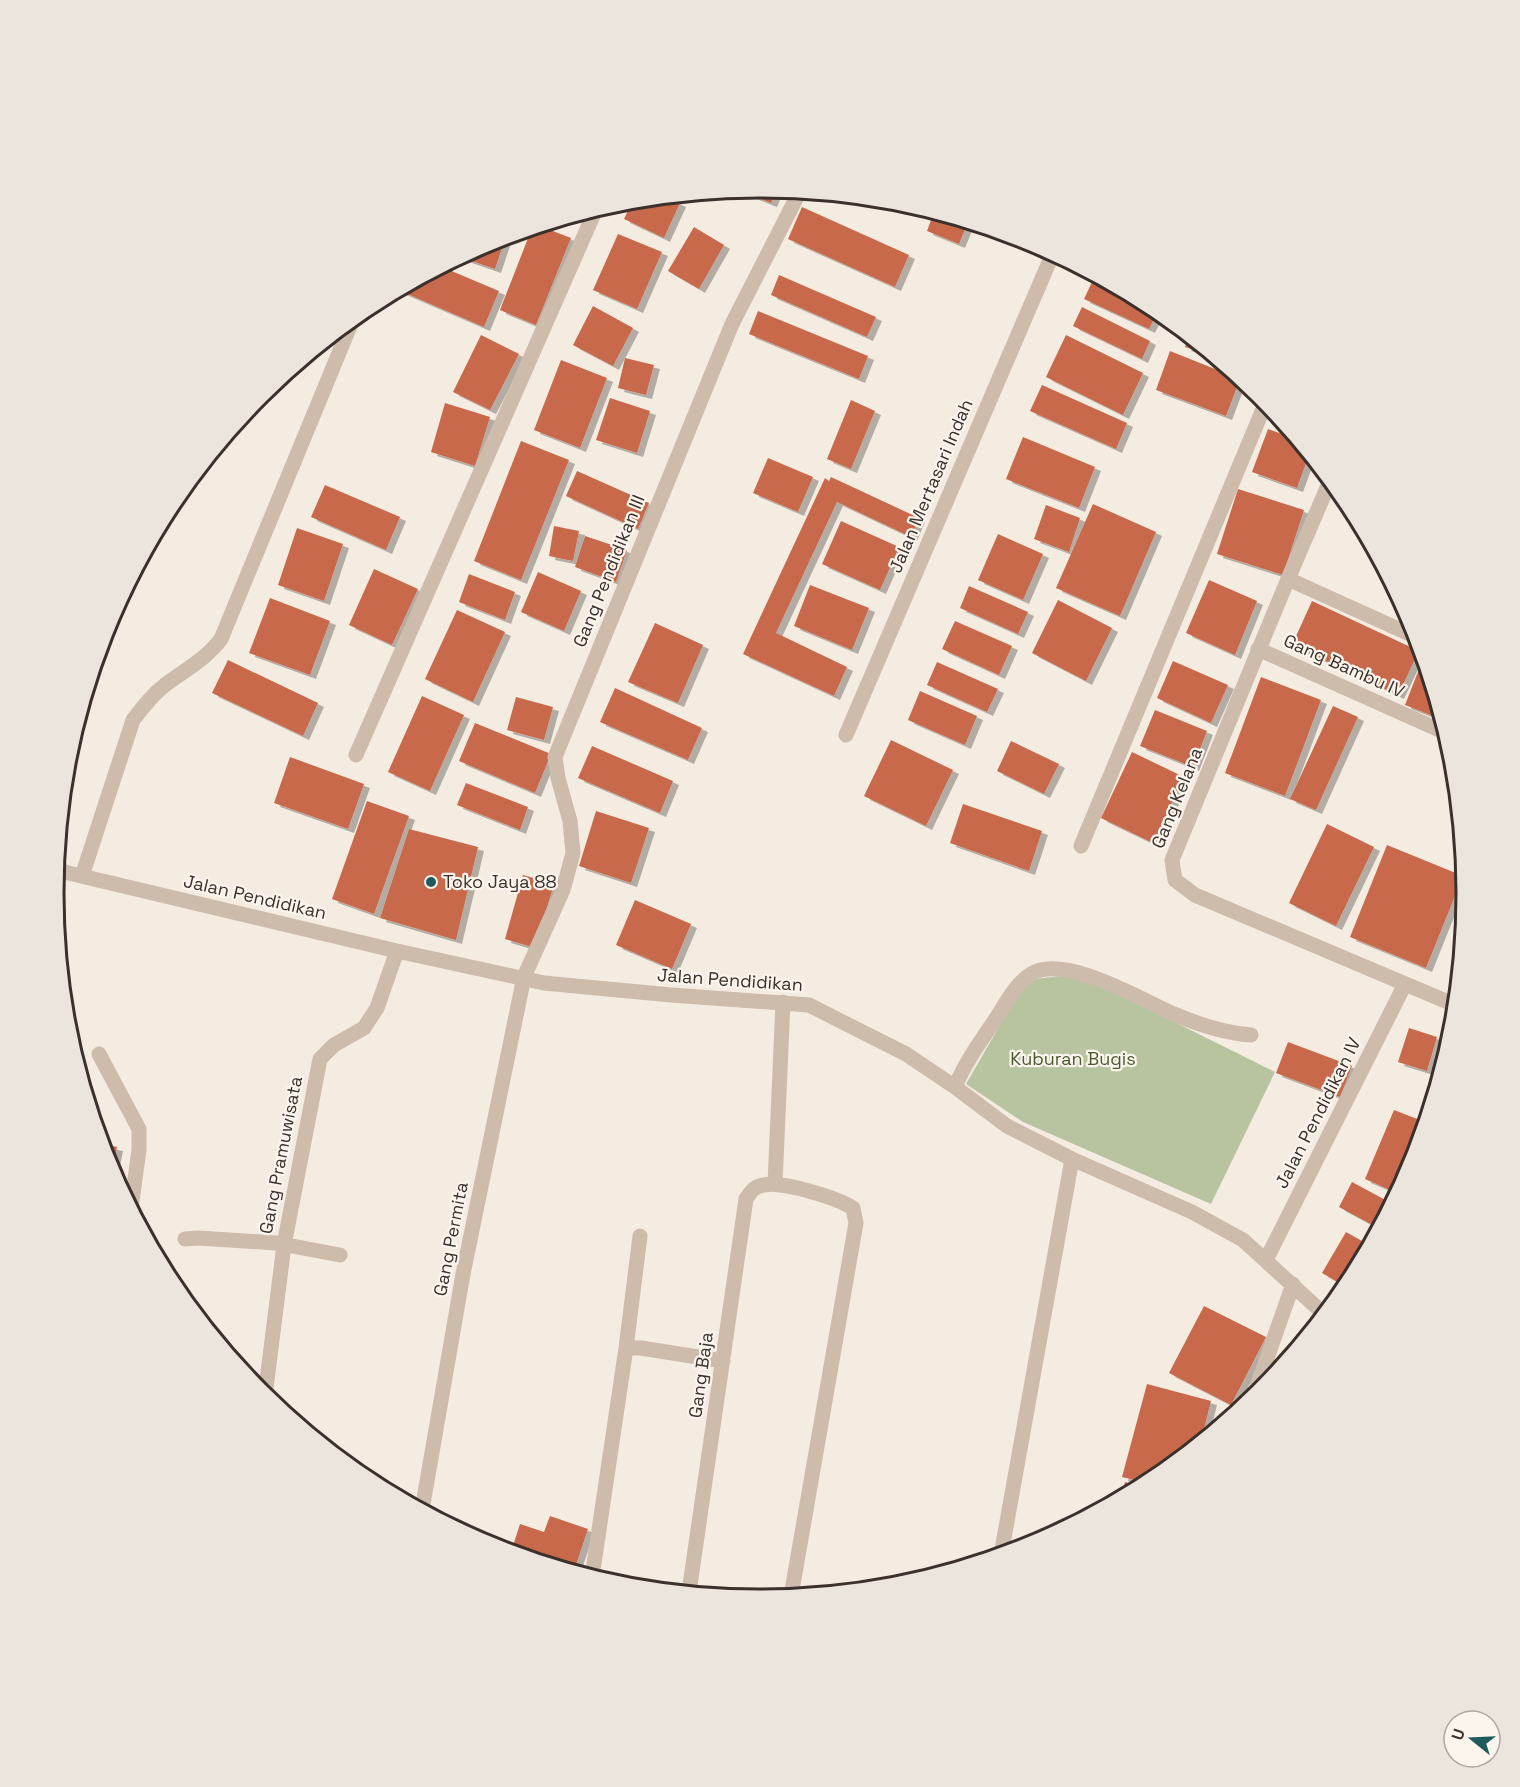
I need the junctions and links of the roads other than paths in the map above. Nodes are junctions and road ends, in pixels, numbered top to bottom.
1 (796, 199) edge
2 (592, 219) edge
3 (1050, 262) edge
4 (346, 335) edge
5 (1262, 412) edge
6 (1326, 490) edge
7 (1288, 579) junction
8 (1405, 632) edge
9 (1258, 649) junction
10 (1435, 728) edge
11 (846, 735) dead end
12 (356, 755) dead end
13 (1081, 846) dead end
14 (65, 872) edge
15 (82, 876) junction
16 (397, 951) junction
17 (524, 977) junction
18 (1405, 984) junction
19 (783, 1002) junction
20 (1447, 1002) edge
21 (1251, 1035) dead end
22 (99, 1054) dead end
23 (955, 1087) junction
24 (1072, 1159) junction
25 (775, 1184) junction
26 (133, 1194) edge
27 (639, 1236) dead end
28 (185, 1239) dead end
29 (284, 1245) junction
30 (340, 1255) dead end
31 (1266, 1260) junction
32 (1293, 1284) junction
33 (1318, 1308) edge
34 (626, 1348) junction
35 (723, 1361) junction
36 (1261, 1376) edge
37 (267, 1383) edge
38 (423, 1502) edge
39 (1003, 1545) edge
40 (593, 1568) edge
41 (690, 1585) edge
42 (792, 1588) edge

1 - 17 street, Gang Pendidikan III
2 - 12 street
3 - 11 street, Jalan Mertasari Indah
4 - 15 street
5 - 13 street
6 - 7 street, Gang Kelana
7 - 8 street
7 - 9 street, Gang Kelana
9 - 10 street, Gang Bambu IV
9 - 18 street, Gang Kelana
14 - 15 street, Jalan Pendidikan
15 - 16 street, Jalan Pendidikan
16 - 17 street, Jalan Pendidikan
16 - 29 street, Gang Pramuwisata
17 - 19 street, Jalan Pendidikan
17 - 38 street, Gang Permita
18 - 20 street, Gang Kelana
18 - 31 street, Jalan Pendidikan IV
19 - 23 street, Jalan Pendidikan
19 - 25 street
21 - 23 street
22 - 26 street
23 - 24 street, Jalan Pendidikan
24 - 31 street, Jalan Pendidikan
24 - 39 street
25 - 35 street, Gang Baja
25 - 42 street
27 - 34 street
28 - 29 street
29 - 30 street
29 - 37 street, Gang Pramuwisata
31 - 32 street, Jalan Pendidikan
32 - 33 street, Jalan Pendidikan
32 - 36 street
34 - 35 street
34 - 40 street
35 - 41 street, Gang Baja

